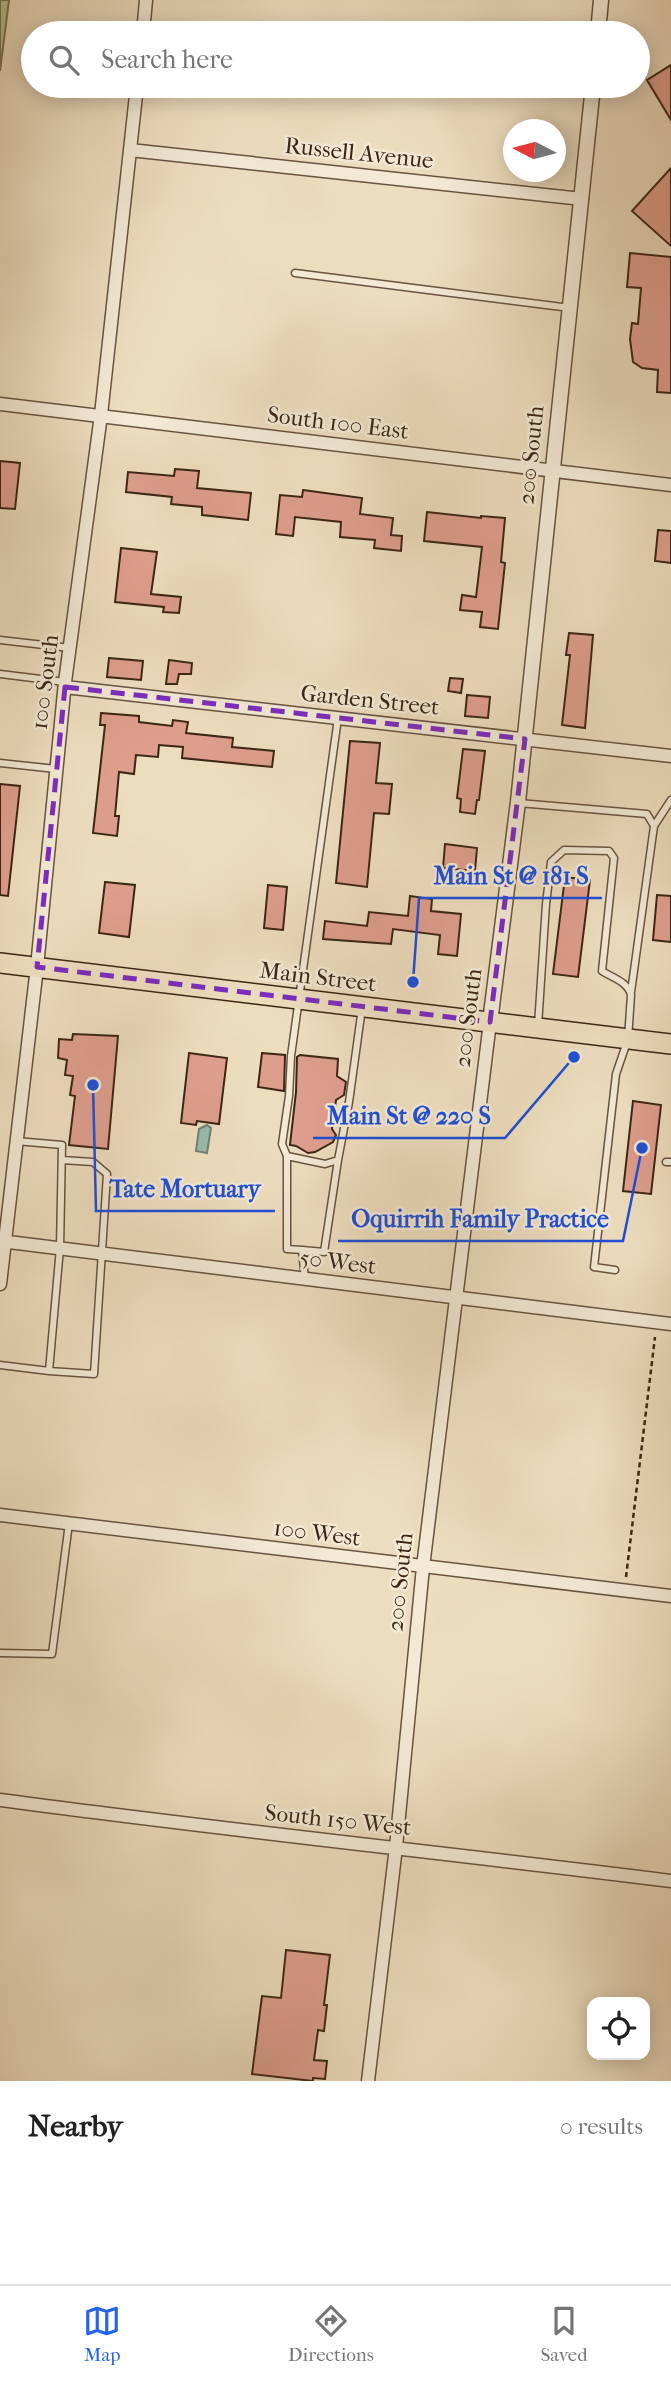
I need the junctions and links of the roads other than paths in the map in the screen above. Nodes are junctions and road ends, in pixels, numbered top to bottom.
1 (146, 0) edge
2 (601, 0) edge
3 (144, 21) edge
4 (599, 21) edge
5 (136, 98) edge
6 (592, 98) edge
7 (130, 150) junction
8 (582, 199) junction
9 (295, 273) dead end
10 (570, 308) junction
11 (0, 404) edge
12 (100, 415) junction
13 (552, 471) junction
14 (671, 485) edge
15 (0, 640) edge
16 (70, 648) junction
17 (0, 674) edge
18 (65, 685) junction
19 (338, 718) junction
20 (525, 739) junction
21 (671, 757) edge
22 (0, 763) edge
23 (56, 769) junction
24 (671, 800) edge
25 (518, 803) junction
26 (654, 827) junction
27 (0, 963) edge
28 (37, 967) junction
29 (631, 992) junction
30 (299, 999) junction
31 (362, 1007) junction
32 (490, 1022) junction
33 (538, 1028) junction
34 (628, 1039) junction
35 (671, 1044) edge
36 (16, 1141) junction
37 (287, 1156) junction
38 (62, 1160) junction
39 (338, 1160) junction
40 (2, 1241) edge
41 (60, 1248) junction
42 (302, 1250) junction
43 (104, 1254) junction
44 (615, 1270) dead end
45 (305, 1279) junction
46 (0, 1284) edge
47 (457, 1298) junction
48 (671, 1324) edge
49 (0, 1365) edge
50 (49, 1371) junction
51 (0, 1515) edge
52 (69, 1523) junction
53 (423, 1567) junction
54 (671, 1596) edge
55 (0, 1653) edge
56 (0, 1800) edge
57 (396, 1847) junction
58 (671, 1881) edge
59 (368, 2081) edge

1 - 3 street
2 - 4 street
5 - 7 street, 100 South
6 - 8 street, 200 South
7 - 8 street, Russell Avenue
7 - 12 street, 100 South
8 - 10 street, 200 South
9 - 10 lane
10 - 13 street, 200 South
11 - 12 street, South 100 East
12 - 13 street, South 100 East
12 - 16 street, 100 South
13 - 14 street, South 100 East
13 - 20 street, 200 South
15 - 16 lane
16 - 18 street, 100 South
17 - 18 lane
18 - 19 street, Garden Street
18 - 23 street, 100 South
19 - 20 street, Garden Street
19 - 30 lane
20 - 21 street, Garden Street
20 - 25 street, 200 South
22 - 23 lane
23 - 28 street, 100 South
24 - 26 lane
25 - 26 lane
25 - 32 street, 200 South
26 - 29 lane
27 - 28 highway, Main Street
28 - 30 highway, Main Street
28 - 36 street, 100 South
29 - 33 lane
29 - 34 lane
30 - 31 highway, Main Street
30 - 37 lane
31 - 32 highway, Main Street
31 - 39 lane
32 - 33 highway, Main Street
32 - 47 street, 200 South
33 - 34 highway, Main Street
34 - 35 highway, Main Street
34 - 44 lane
36 - 38 lane
36 - 40 street, 100 South
37 - 39 lane
37 - 42 lane
38 - 41 lane
38 - 43 lane
39 - 42 lane
40 - 41 street, 50 West
40 - 46 street, 100 South
41 - 43 street, 50 West
41 - 50 lane
42 - 45 lane
43 - 45 street, 50 West
43 - 50 lane
45 - 47 street, 50 West
47 - 48 street, 50 West
47 - 53 street, 200 South
49 - 50 lane
51 - 52 street, 100 West
52 - 53 street, 100 West
52 - 55 lane
53 - 54 street, 100 West
53 - 57 street, 200 South
56 - 57 street, South 150 West
57 - 58 street, South 150 West
57 - 59 street, 200 South

